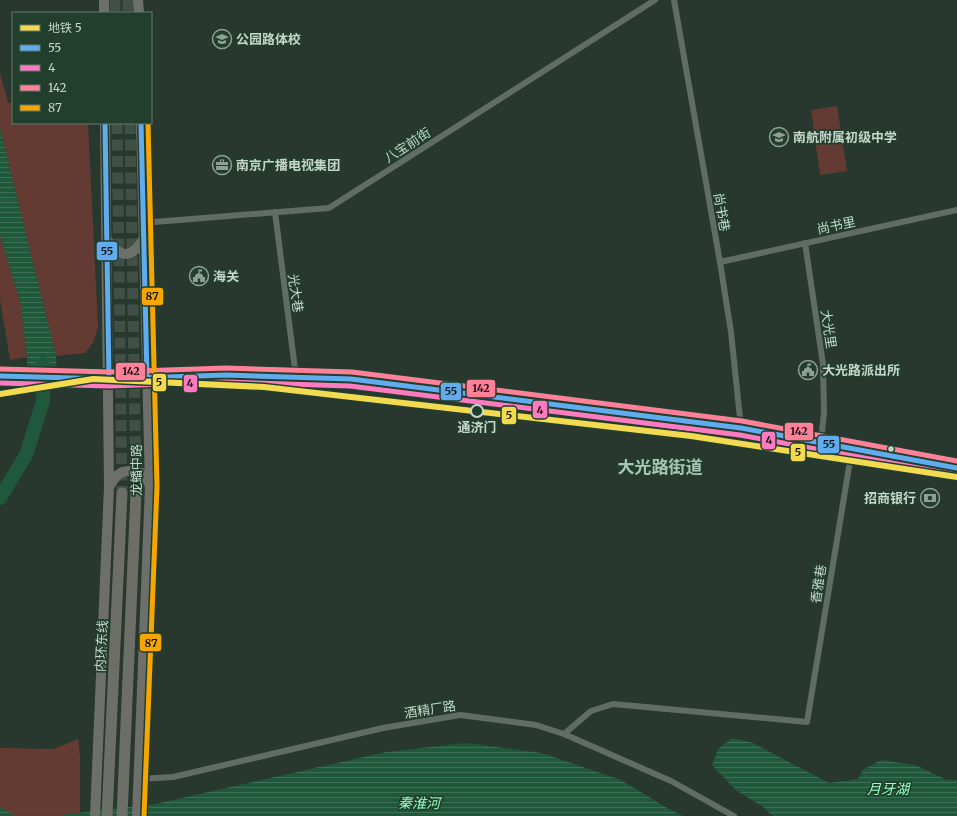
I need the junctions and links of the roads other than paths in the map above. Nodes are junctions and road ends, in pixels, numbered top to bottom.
1 (104, 0) edge
2 (138, 0) edge
3 (655, 0) edge
4 (674, 0) edge
5 (104, 12) edge
6 (139, 12) edge
7 (105, 124) edge
8 (140, 124) edge
9 (957, 210) edge
10 (275, 212) junction
11 (142, 223) junction
12 (107, 240) junction
13 (143, 240) junction
14 (805, 243) junction
15 (720, 262) junction
16 (0, 376) edge
17 (296, 377) junction
18 (148, 378) junction
19 (109, 379) junction
20 (741, 428) junction
21 (821, 443) junction
22 (852, 449) junction
23 (957, 468) edge
24 (150, 486) junction
25 (109, 487) junction
26 (122, 493) tunnel mouth
27 (136, 493) tunnel mouth
28 (564, 734) junction
29 (138, 779) junction
30 (123, 797) junction
31 (108, 800) junction
32 (95, 816) edge
33 (104, 816) edge
34 (107, 816) edge
35 (122, 816) edge
36 (127, 816) edge
37 (137, 816) edge
38 (734, 816) edge

1 - 5 main road
2 - 6 main road
3 - 10 street, 八宝前街
4 - 15 street, 尚书巷
7 - 12 main road, 龙蟠中路
8 - 11 main road, 龙蟠中路
9 - 14 street, 尚书里
10 - 11 street, 八宝前街
10 - 17 street, 光大巷
11 - 13 main road, 龙蟠中路
12 - 13 main road
12 - 19 main road, 龙蟠中路
13 - 18 main road, 龙蟠中路
14 - 15 street, 尚书里
14 - 21 street, 大光里
15 - 20 street, 尚书巷
16 - 19 main road
17 - 18 street
17 - 20 street
18 - 19 street
18 - 24 main road, 龙蟠中路
19 - 25 main road, 龙蟠中路
20 - 21 street
21 - 22 street
22 - 23 street
22 - 28 street, 香雅巷
24 - 25 main road
24 - 29 main road, 龙蟠中路
25 - 32 main road, 龙蟠中路
26 - 31 highway, 内环东线
27 - 30 highway
28 - 29 street, 酒精厂路
28 - 38 street, 酒精厂路
29 - 37 main road, 龙蟠中路
30 - 35 highway
30 - 36 highway
31 - 33 highway
31 - 34 highway

